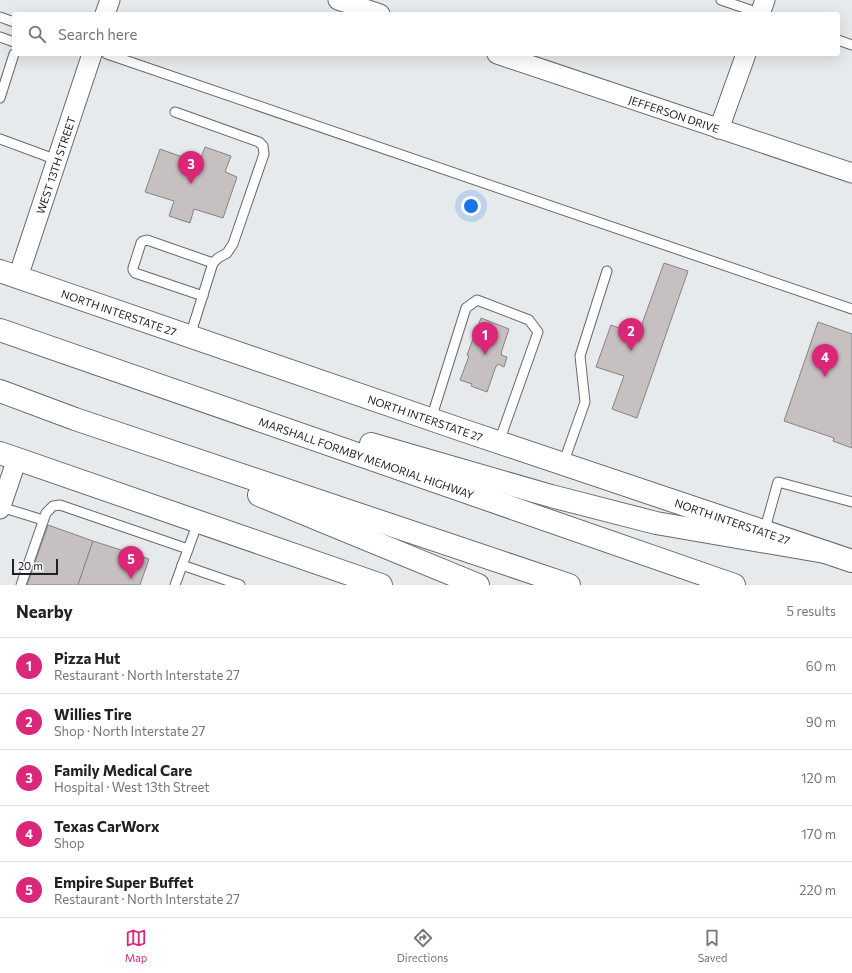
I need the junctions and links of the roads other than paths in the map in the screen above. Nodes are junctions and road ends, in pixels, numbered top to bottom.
1 (110, 0) edge
2 (338, 0) edge
3 (722, 0) edge
4 (762, 10) edge
5 (106, 12) edge
6 (374, 12) edge
7 (0, 17) edge
8 (12, 21) edge
9 (0, 37) edge
10 (12, 41) edge
11 (840, 41) edge
12 (852, 45) edge
13 (13, 56) edge
14 (91, 56) edge
15 (114, 56) edge
16 (503, 56) edge
17 (745, 56) edge
18 (0, 98) edge
19 (175, 112) dead end
20 (719, 129) junction
21 (0, 139) edge
22 (57, 160) junction
23 (852, 173) edge
24 (214, 263) junction
25 (608, 271) dead end
26 (9, 274) edge
27 (203, 296) junction
28 (852, 309) edge
29 (0, 330) edge
30 (190, 336) junction
31 (146, 381) junction
32 (0, 391) edge
33 (75, 419) junction
34 (431, 419) junction
35 (499, 442) junction
36 (8, 456) edge
37 (564, 464) junction
38 (852, 502) edge
39 (0, 508) edge
40 (43, 520) junction
41 (198, 522) junction
42 (764, 532) junction
43 (188, 549) junction
44 (825, 552) junction
45 (852, 561) edge
46 (182, 564) junction
47 (21, 585) edge
48 (175, 585) edge
49 (240, 585) edge
50 (381, 585) edge
51 (478, 585) edge
52 (569, 585) edge
53 (734, 585) edge

1 - 5 street
2 - 6 street
3 - 4 lane
7 - 8 lane
9 - 10 lane
11 - 12 lane
13 - 18 lane
14 - 22 street, WEST 13TH STREET
15 - 28 lane
16 - 20 street, JEFFERSON DRIVE
17 - 20 street
19 - 24 lane
20 - 23 street, JEFFERSON DRIVE
21 - 22 lane
22 - 26 street, WEST 13TH STREET
24 - 27 lane
24 - 27 lane
25 - 37 lane
26 - 30 main road, NORTH INTERSTATE 27
27 - 30 lane
29 - 31 main road, MARSHALL FORMBY MEMORIAL HIGHWAY
30 - 34 main road, NORTH INTERSTATE 27
31 - 44 main road
31 - 53 main road, MARSHALL FORMBY MEMORIAL HIGHWAY
32 - 33 main road
33 - 51 main road
33 - 52 main road
34 - 35 main road, NORTH INTERSTATE 27
34 - 35 lane
35 - 37 main road, NORTH INTERSTATE 27
36 - 39 street
36 - 41 main road
37 - 42 main road, NORTH INTERSTATE 27
38 - 42 lane
39 - 40 lane
40 - 43 lane
40 - 47 lane
41 - 43 lane
41 - 50 main road
42 - 44 main road, NORTH INTERSTATE 27
43 - 46 lane
44 - 45 main road, NORTH INTERSTATE 27
46 - 48 lane
46 - 49 lane

